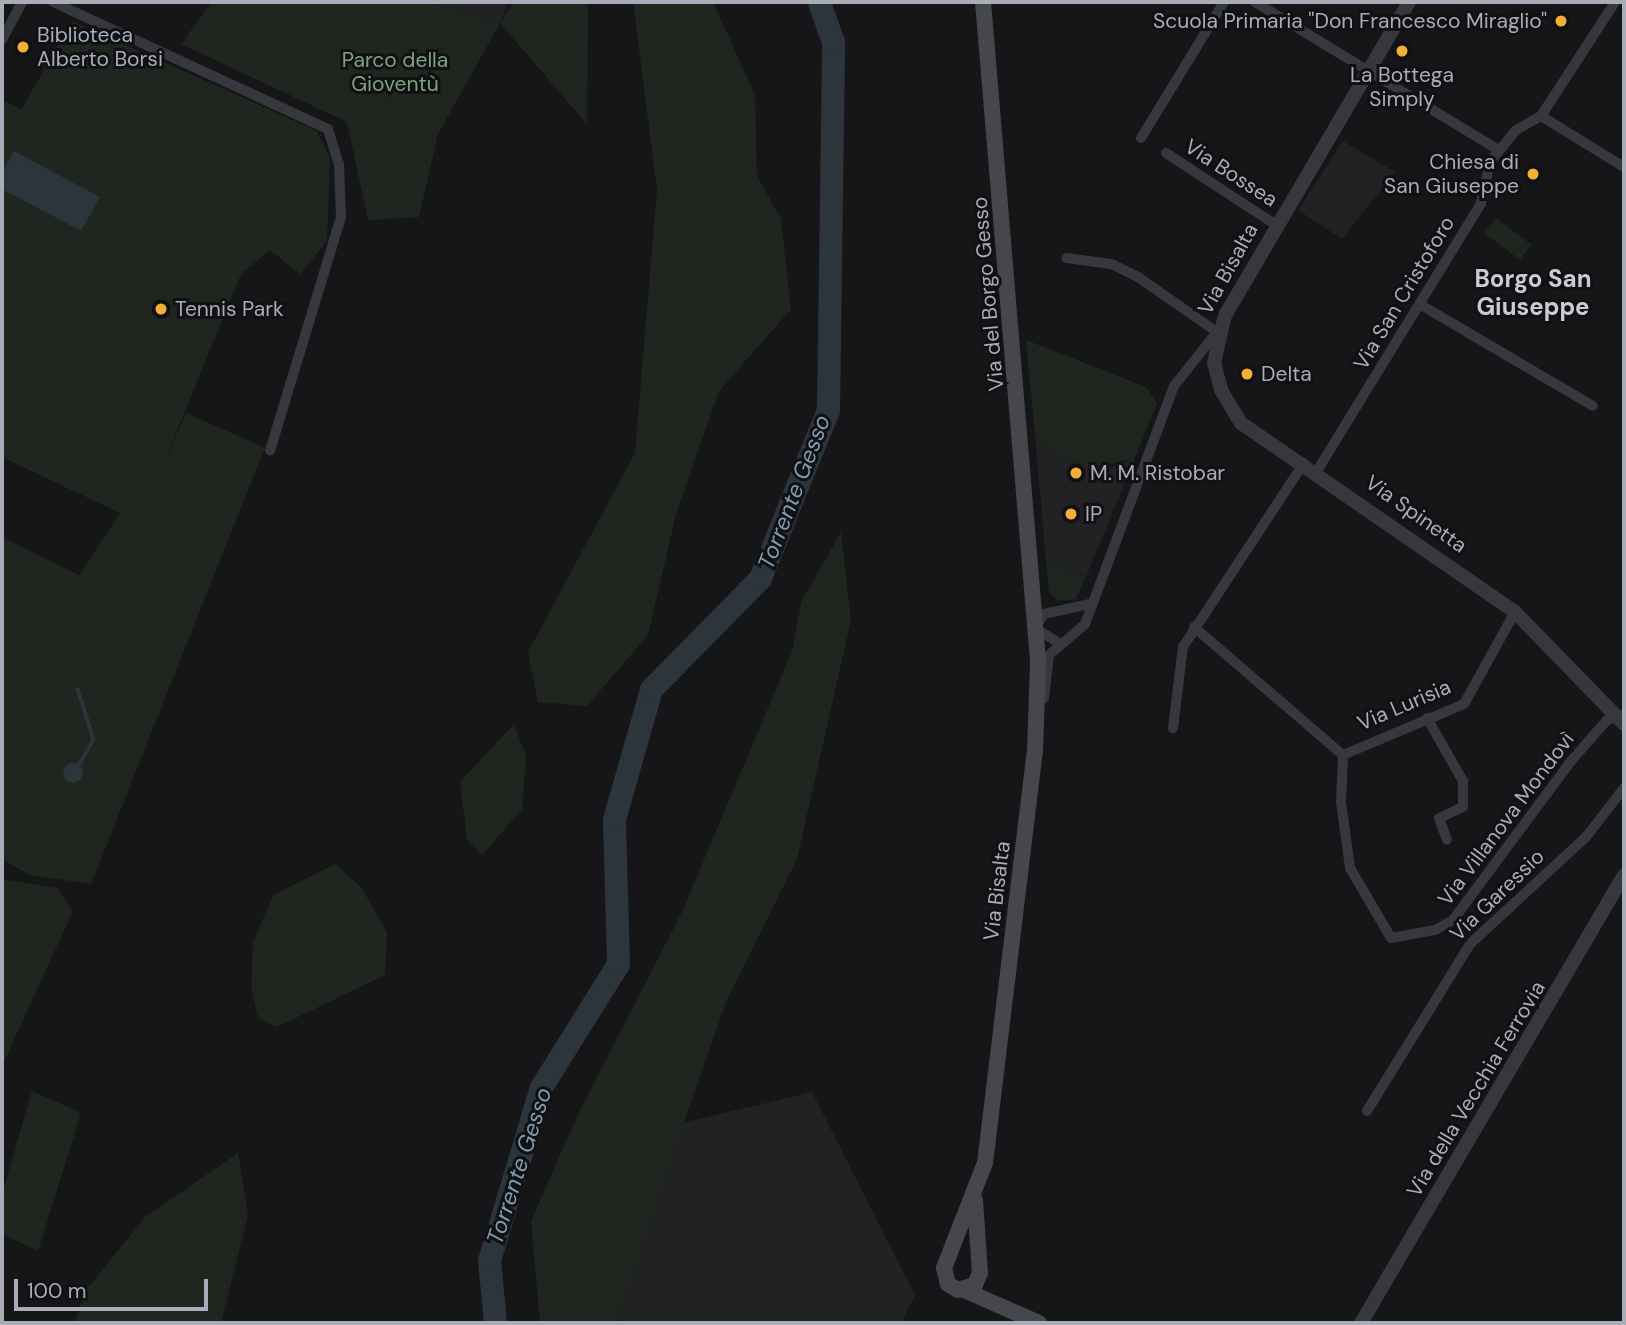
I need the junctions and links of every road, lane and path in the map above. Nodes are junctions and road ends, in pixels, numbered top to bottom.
1 (22, 2) edge
2 (53, 2) edge
3 (983, 2) edge
4 (1224, 2) edge
5 (1255, 2) edge
6 (1409, 2) edge
7 (1615, 2) edge
8 (1624, 10) edge
9 (2, 40) edge
10 (1367, 69) junction
11 (1541, 117) junction
12 (1140, 138) dead end
13 (1499, 150) junction
14 (1166, 153) dead end
15 (1624, 167) edge
16 (1276, 225) junction
17 (1066, 258) dead end
18 (1421, 305) junction
19 (1217, 332) junction
20 (1593, 407) dead end
21 (270, 450) dead end
22 (1304, 463) junction
23 (1317, 471) junction
24 (1033, 583) junction
25 (1090, 604) junction
26 (1051, 611) junction
27 (1515, 612) junction
28 (1194, 627) junction
29 (1035, 628) junction
30 (1059, 643) junction
31 (1427, 718) junction
32 (1622, 718) edge
33 (1173, 728) dead end
34 (1035, 752) junction
35 (1343, 755) junction
36 (1624, 788) edge
37 (1447, 840) dead end
38 (1624, 875) edge
39 (1367, 1111) dead end
40 (975, 1200) junction
41 (949, 1258) junction
42 (978, 1264) junction
43 (964, 1290) junction
44 (1010, 1308) junction
45 (1039, 1323) edge
46 (1361, 1323) edge

1 - 9 street
2 - 21 street
3 - 24 main road, Via del Borgo Gesso
4 - 12 street
5 - 10 street
6 - 10 street, Via Bisalta
7 - 8 street
7 - 11 street
10 - 13 street
10 - 16 street, Via Bisalta
11 - 13 street
11 - 15 street
13 - 18 street, Via San Cristoforo
14 - 16 street, Via Bossea
16 - 19 street, Via Bisalta
17 - 19 street
18 - 20 street
18 - 23 street, Via San Cristoforo
19 - 22 street, Via Spinetta
19 - 25 street, Via Bisalta
22 - 23 street, Via Spinetta
22 - 28 street
23 - 27 street, Via Spinetta
24 - 26 street, Via del Borgo Gesso
24 - 29 main road, Via del Borgo Gesso
25 - 26 street
25 - 30 street, Via Bisalta
26 - 29 street
27 - 31 street, Via Lurisia
27 - 32 street, Via Spinetta
28 - 33 street
28 - 35 street
29 - 30 street
29 - 34 main road, Via del Borgo Gesso
30 - 34 street, Via Bisalta
31 - 35 street, Via Lurisia
31 - 37 street
32 - 35 street, Via Villanova Mondovì
34 - 40 main road, Via Bisalta
36 - 39 street, Via Garessio
38 - 46 street, Via della Vecchia Ferrovia
40 - 41 main road, Via Bisalta
40 - 42 main road, Via Bisalta
41 - 42 main road
41 - 43 main road
42 - 43 main road
42 - 44 main road
43 - 44 main road
44 - 45 main road

